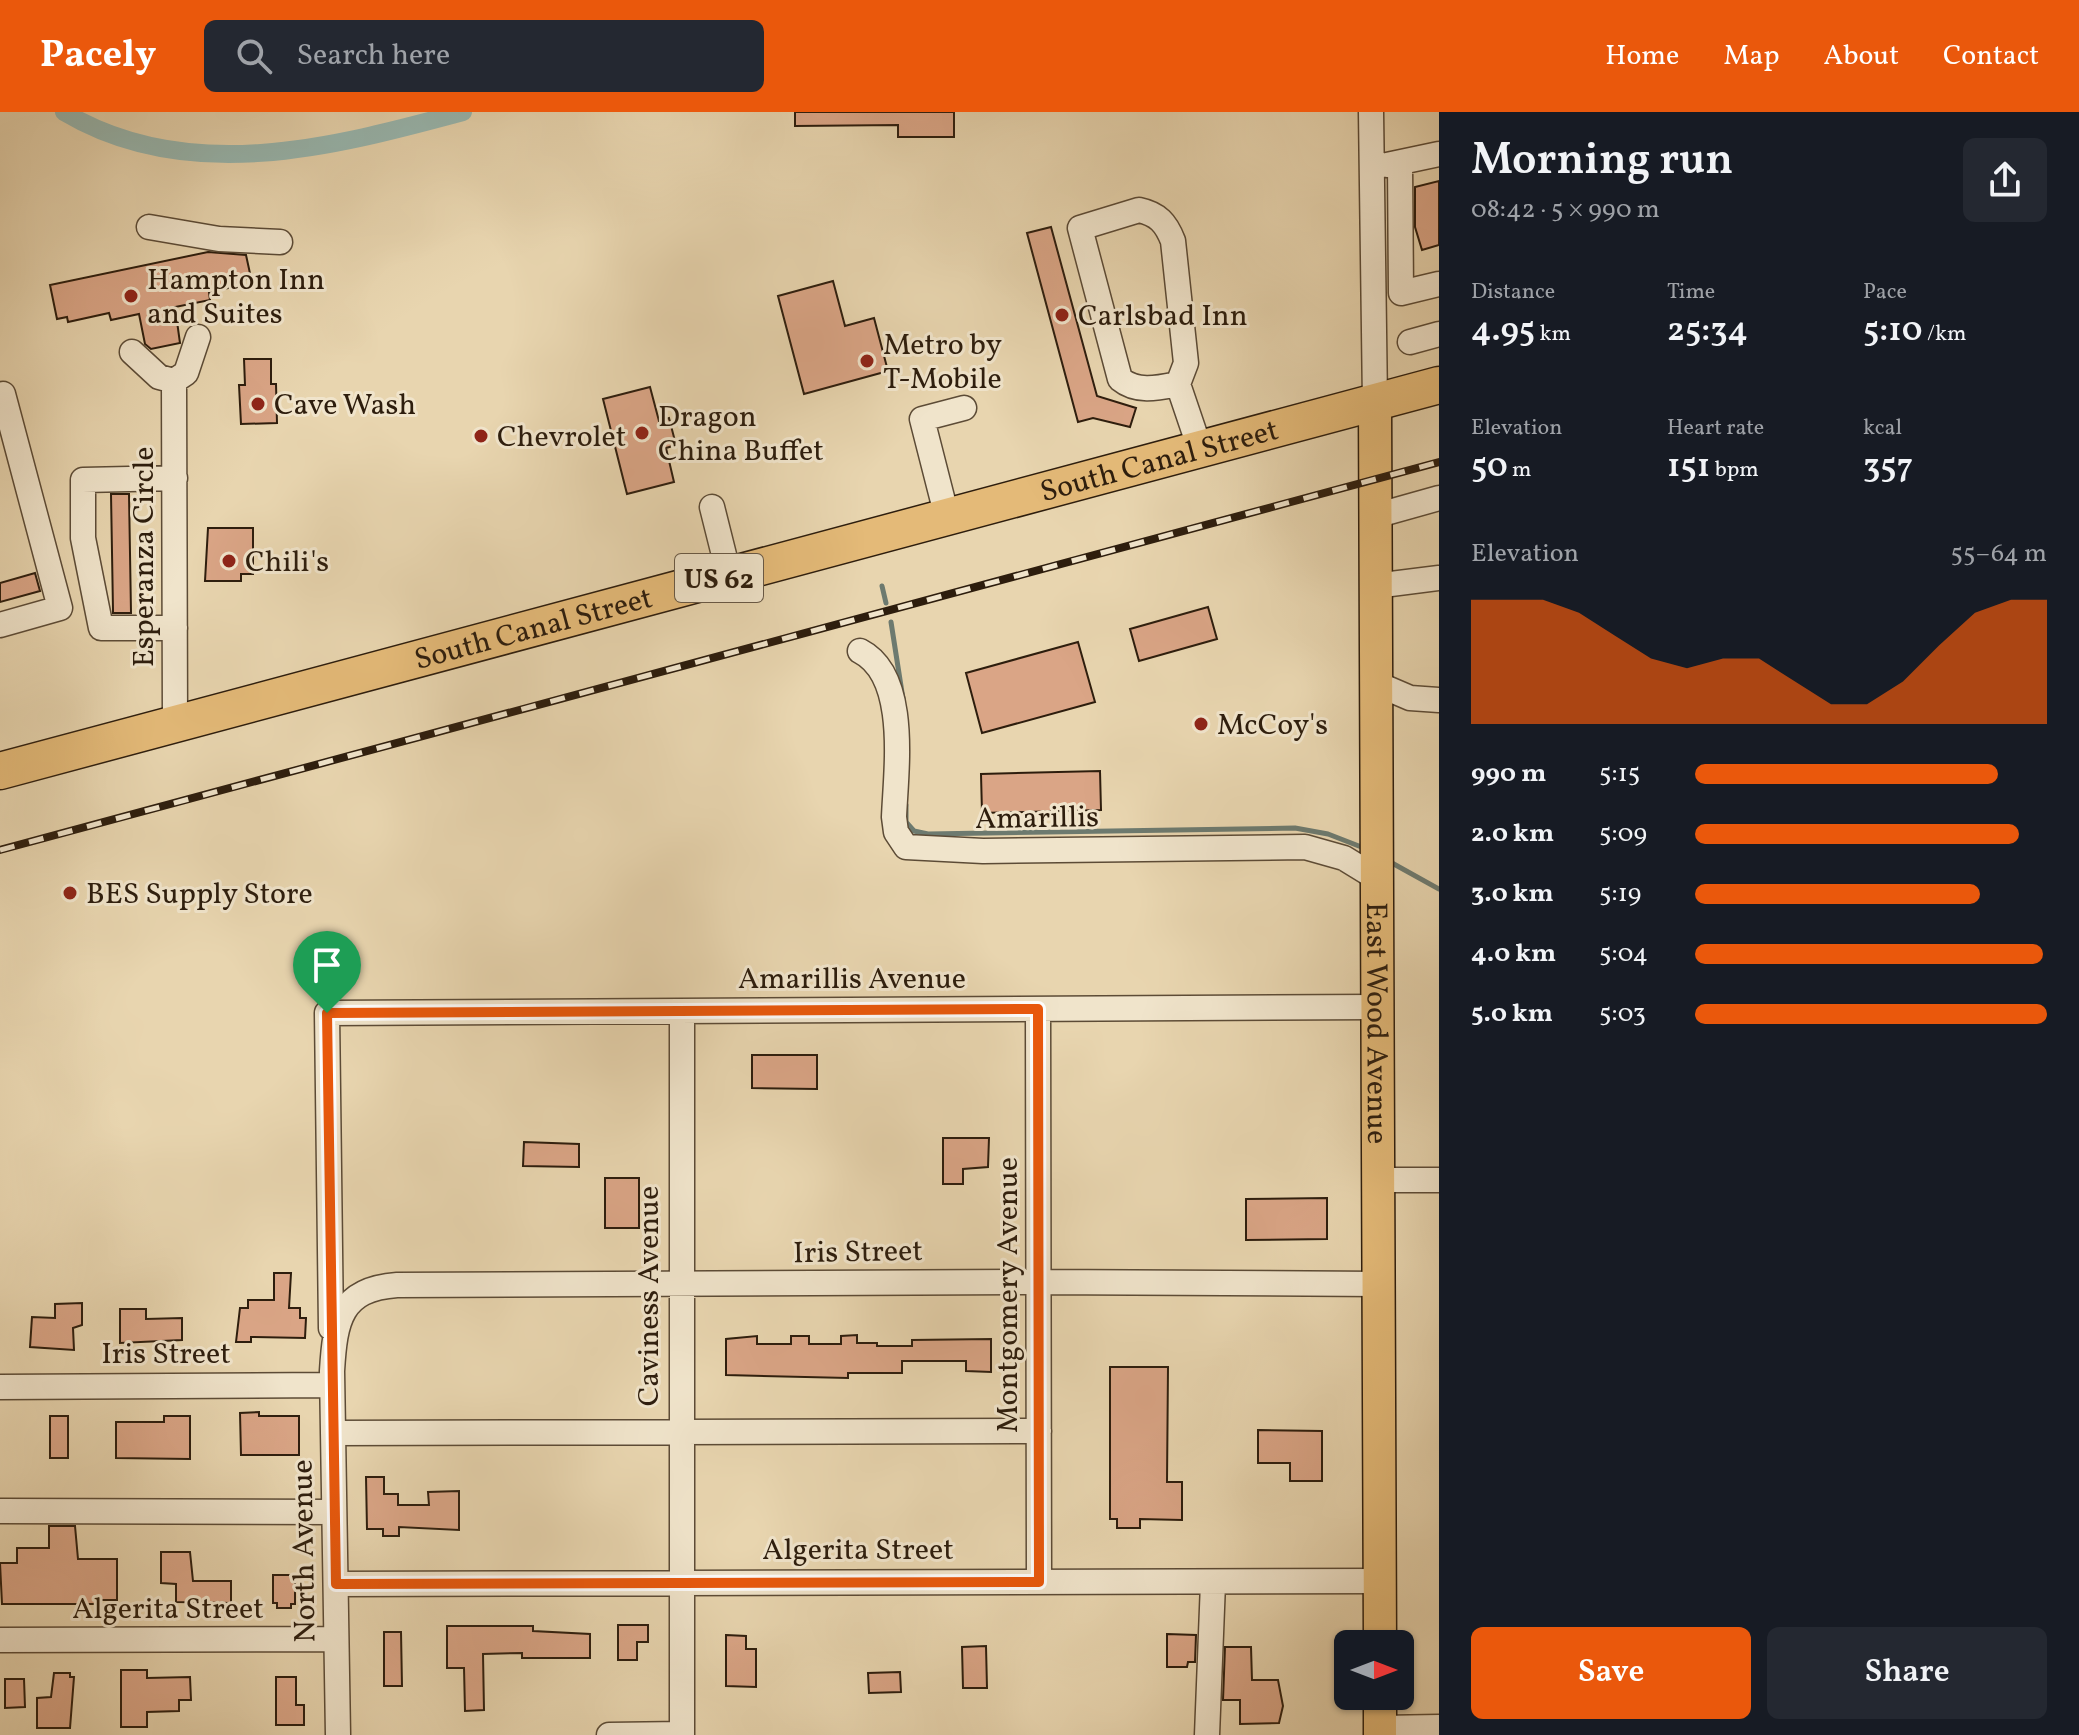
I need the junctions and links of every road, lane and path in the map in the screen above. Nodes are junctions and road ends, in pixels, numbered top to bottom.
1 (1371, 112) edge
2 (1439, 154) edge
3 (1400, 164) junction
4 (1372, 166) junction
5 (149, 227) dead end
6 (280, 242) dead end
7 (1439, 284) edge
8 (1439, 334) edge
9 (198, 337) dead end
10 (1410, 342) dead end
11 (132, 352) dead end
12 (1178, 384) junction
13 (1439, 385) edge
14 (174, 386) junction
15 (0, 395) edge
16 (1375, 403) junction
17 (964, 408) dead end
18 (1200, 449) junction
19 (175, 478) junction
20 (1439, 498) edge
21 (712, 507) dead end
22 (1375, 516) junction
23 (947, 517) junction
24 (729, 575) junction
25 (1439, 578) edge
26 (1375, 586) junction
27 (0, 625) edge
28 (175, 628) junction
29 (860, 651) dead end
30 (1375, 683) junction
31 (1439, 700) edge
32 (175, 723) junction
33 (0, 771) edge
34 (1375, 877) junction
35 (1376, 1007) junction
36 (1038, 1009) junction
37 (682, 1011) junction
38 (327, 1013) joint
39 (1379, 1180) junction
40 (1439, 1180) edge
41 (1040, 1282) junction
42 (680, 1284) junction
43 (1380, 1284) junction
44 (345, 1307) joint
45 (332, 1376) junction
46 (0, 1387) edge
47 (1039, 1431) junction
48 (680, 1432) junction
49 (333, 1433) junction
50 (0, 1511) edge
51 (334, 1512) junction
52 (1380, 1581) junction
53 (679, 1582) junction
54 (1039, 1582) junction
55 (1213, 1583) junction
56 (336, 1584) junction
57 (1380, 1630) edge
58 (336, 1639) junction
59 (0, 1640) edge
60 (1380, 1720) edge
61 (1439, 1727) edge
62 (682, 1734) edge
63 (338, 1735) edge
64 (609, 1735) edge
65 (1207, 1735) edge

1 - 4 street
2 - 3 street
3 - 4 street
3 - 7 street
4 - 16 street
5 - 6 street
8 - 10 street
9 - 14 street
11 - 14 street
12 - 12 street
12 - 18 street
13 - 16 highway, South Canal Street / US 62
14 - 19 street, Esperanza Circle
15 - 27 street
16 - 18 highway, South Canal Street / US 62
16 - 22 main road, East Wood Avenue
17 - 23 street
18 - 23 highway, South Canal Street / US 62
19 - 28 street, Esperanza Circle
19 - 28 street
20 - 22 street
21 - 24 street
22 - 26 main road, East Wood Avenue
23 - 24 highway, South Canal Street / US 62
24 - 32 highway, South Canal Street / US 62
25 - 26 street
26 - 30 main road, East Wood Avenue
28 - 32 street, Esperanza Circle
29 - 34 street, Amarillis
30 - 31 street
30 - 34 main road, East Wood Avenue
32 - 33 highway, South Canal Street / US 62
34 - 35 main road, East Wood Avenue
35 - 36 street, Amarillis Avenue
35 - 39 main road, East Wood Avenue
36 - 37 street, Amarillis Avenue
36 - 41 street, Montgomery Avenue
37 - 38 street, Amarillis Avenue
37 - 42 street, Caviness Avenue
38 - 45 street, North Avenue
39 - 40 street
39 - 43 main road, East Wood Avenue
41 - 42 street, Iris Street
41 - 43 street, Iris Street
41 - 47 street, Montgomery Avenue
42 - 44 street, Iris Street
42 - 48 street, Caviness Avenue
43 - 52 main road, East Wood Avenue
44 - 45 street, North Avenue
45 - 46 street, Iris Street
45 - 49 street, North Avenue
47 - 48 street
47 - 54 street, Montgomery Avenue
48 - 49 street
48 - 53 street, Caviness Avenue
49 - 51 street, North Avenue
50 - 51 street
51 - 56 street, North Avenue
52 - 55 street, Algerita Street
52 - 57 main road, East Wood Avenue
53 - 54 street, Algerita Street
53 - 56 street, Algerita Street
53 - 62 street, Caviness Avenue
54 - 55 street, Algerita Street
55 - 65 street
56 - 58 street, North Avenue
58 - 59 street, Algerita Street
58 - 63 street, North Avenue
60 - 61 street
62 - 64 street

